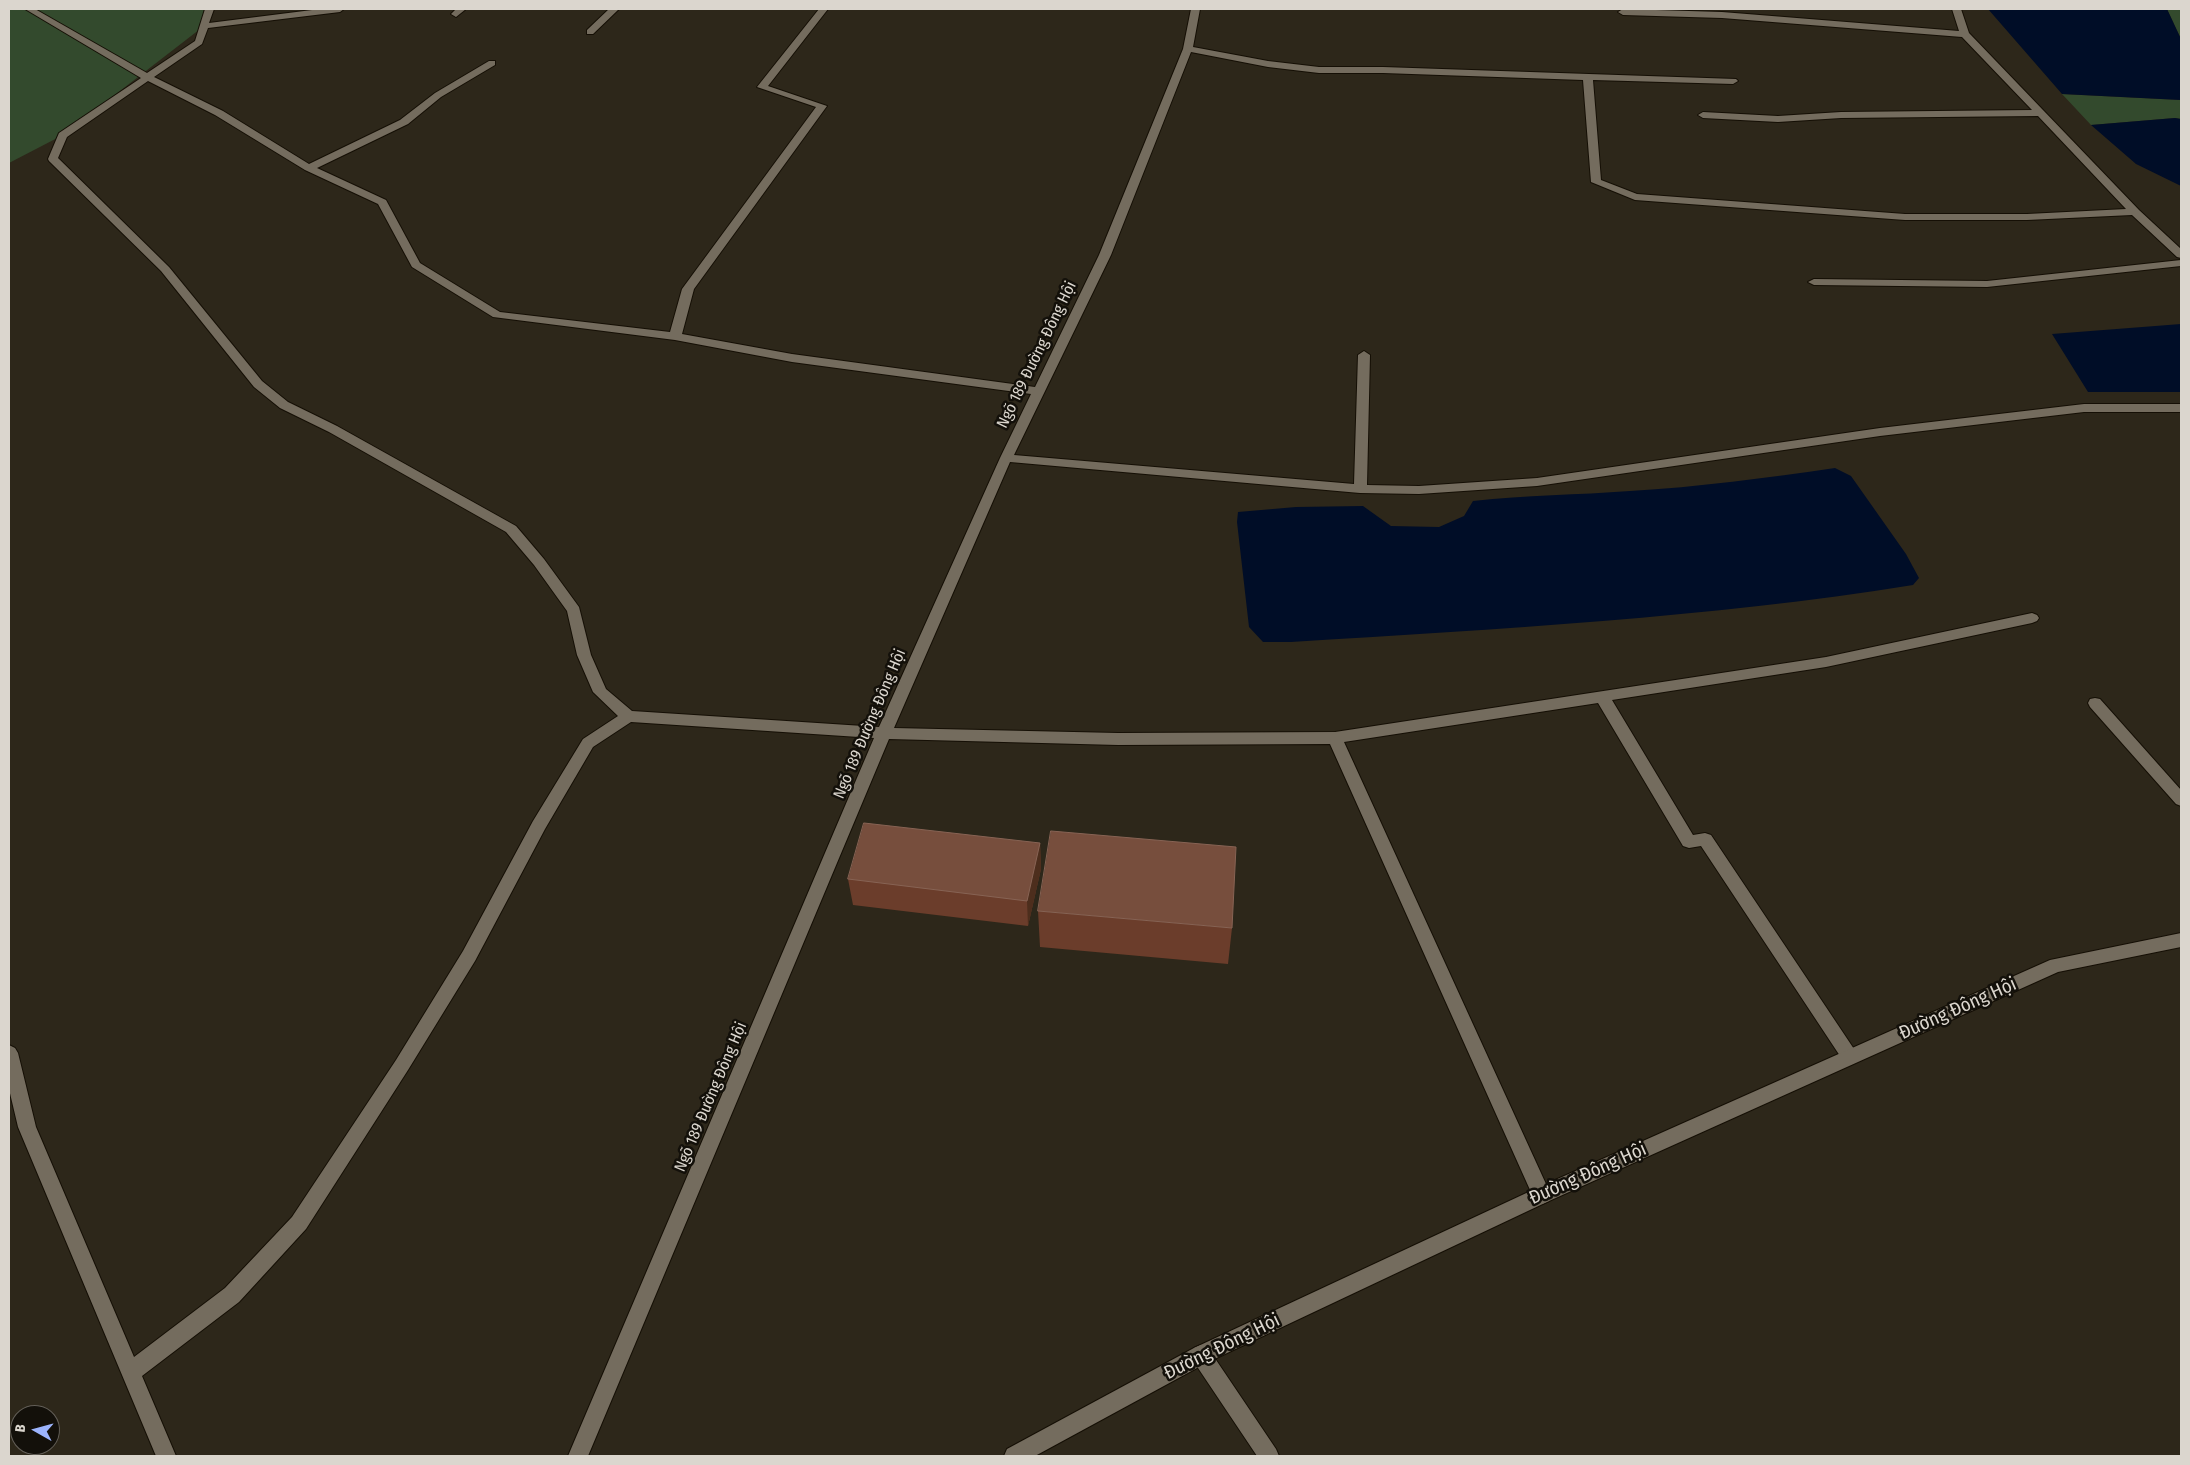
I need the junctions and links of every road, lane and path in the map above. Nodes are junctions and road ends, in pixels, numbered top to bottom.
1 (28, 9) edge
2 (209, 9) edge
3 (340, 9) edge
4 (614, 9) edge
5 (824, 9) edge
6 (1192, 9) edge
7 (1957, 9) edge
8 (1623, 12) dead end
9 (204, 26) junction
10 (590, 32) dead end
11 (1965, 34) junction
12 (1188, 48) junction
13 (492, 63) dead end
14 (1588, 77) junction
15 (149, 78) junction
16 (1733, 81) dead end
17 (2041, 113) junction
18 (1703, 116) dead end
19 (309, 168) junction
20 (2135, 212) junction
21 (2181, 255) edge
22 (2181, 263) edge
23 (1814, 282) dead end
24 (675, 336) junction
25 (1364, 355) dead end
26 (1039, 391) junction
27 (2181, 408) edge
28 (1006, 458) junction
29 (1360, 489) junction
30 (2032, 618) dead end
31 (1602, 696) junction
32 (2095, 702) dead end
33 (628, 716) junction
34 (884, 733) junction
35 (1335, 738) junction
36 (2181, 800) edge
37 (2181, 940) edge
38 (9, 1053) edge
39 (1850, 1057) junction
40 (1542, 1195) junction
41 (1201, 1355) junction
42 (131, 1372) junction
43 (166, 1456) edge
44 (578, 1456) edge
45 (1014, 1456) edge
46 (1269, 1456) edge

1 - 15 street
2 - 9 street
3 - 9 street
4 - 10 street
5 - 24 street
6 - 12 street, Ngõ 189 Đường Đông Hội
7 - 11 street
8 - 11 street
9 - 15 street
11 - 17 street
12 - 14 street
12 - 26 street, Ngõ 189 Đường Đông Hội
13 - 19 street
14 - 16 street
14 - 20 street
15 - 19 street
15 - 33 street
17 - 18 street
17 - 20 street
19 - 24 street
20 - 21 street
22 - 23 street
24 - 26 street
25 - 29 street
26 - 28 street, Ngõ 189 Đường Đông Hội
27 - 29 street
28 - 29 street
28 - 34 street, Ngõ 189 Đường Đông Hội
30 - 31 street
31 - 35 street
31 - 39 street
32 - 36 street
33 - 34 street
33 - 42 street
34 - 35 street
34 - 44 street, Ngõ 189 Đường Đông Hội
35 - 40 street
37 - 39 street, Đường Đông Hội
38 - 42 street
39 - 40 street, Đường Đông Hội
40 - 41 street, Đường Đông Hội
41 - 45 street, Đường Đông Hội
41 - 46 street
42 - 43 street

